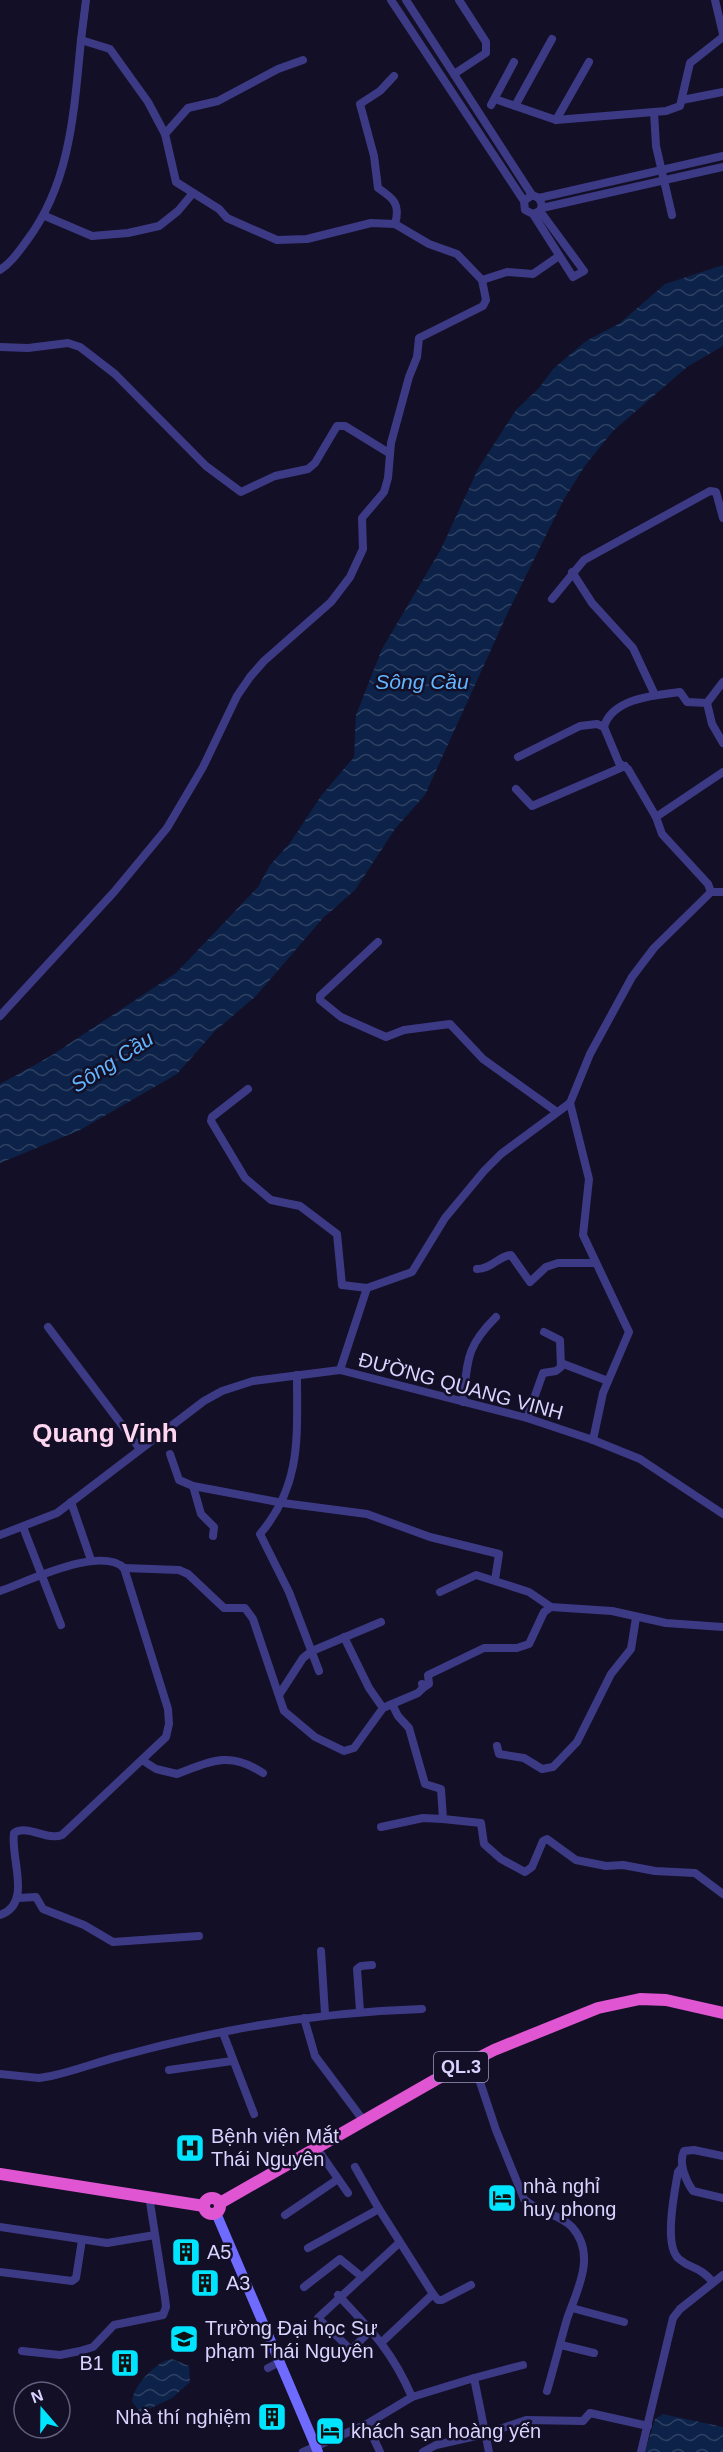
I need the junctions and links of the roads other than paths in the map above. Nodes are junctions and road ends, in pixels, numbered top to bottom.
1 (86, 0) edge
2 (391, 0) edge
3 (406, 0) edge
4 (459, 0) edge
5 (715, 0) edge
6 (723, 36) edge
7 (552, 39) dead end
8 (81, 40) junction
9 (303, 60) dead end
10 (514, 62) dead end
11 (589, 62) dead end
12 (454, 74) junction
13 (394, 76) dead end
14 (723, 92) edge
15 (682, 100) junction
16 (515, 106) junction
17 (654, 112) junction
18 (556, 120) junction
19 (165, 134) junction
20 (723, 156) edge
21 (723, 167) edge
22 (662, 170) junction
23 (664, 181) junction
24 (193, 193) junction
25 (536, 197) junction
26 (524, 201) junction
27 (538, 211) junction
28 (672, 215) dead end
29 (45, 216) junction
30 (395, 224) junction
31 (559, 256) junction
32 (0, 270) edge
33 (482, 280) junction
34 (0, 347) edge
35 (389, 453) junction
36 (723, 518) edge
37 (572, 572) junction
38 (552, 599) dead end
39 (723, 682) edge
40 (655, 695) junction
41 (707, 703) junction
42 (604, 727) junction
43 (723, 743) edge
44 (518, 757) dead end
45 (625, 766) junction
46 (723, 772) edge
47 (516, 789) dead end
48 (656, 817) junction
49 (711, 892) junction
50 (723, 892) edge
51 (378, 942) dead end
52 (0, 1016) edge
53 (248, 1089) dead end
54 (570, 1103) junction
55 (557, 1112) junction
56 (595, 1263) junction
57 (477, 1269) dead end
58 (367, 1288) junction
59 (496, 1317) dead end
60 (48, 1327) dead end
61 (544, 1332) dead end
62 (561, 1363) junction
63 (340, 1370) junction
64 (297, 1375) junction
65 (608, 1382) junction
66 (462, 1402) junction
67 (527, 1418) junction
68 (593, 1440) junction
69 (140, 1449) junction
70 (170, 1454) dead end
71 (193, 1486) junction
72 (71, 1502) junction
73 (283, 1503) junction
74 (723, 1514) edge
75 (23, 1527) junction
76 (0, 1535) edge
77 (213, 1536) dead end
78 (92, 1560) junction
79 (124, 1568) junction
80 (40, 1577) junction
81 (495, 1580) junction
82 (0, 1591) edge
83 (440, 1592) dead end
84 (551, 1607) junction
85 (636, 1618) junction
86 (381, 1622) dead end
87 (60, 1625) dead end
88 (723, 1627) edge
89 (344, 1637) junction
90 (312, 1651) junction
91 (319, 1671) dead end
92 (279, 1695) junction
93 (392, 1704) junction
94 (383, 1708) junction
95 (497, 1746) dead end
96 (142, 1760) junction
97 (263, 1773) dead end
98 (443, 1819) junction
99 (381, 1827) dead end
100 (723, 1894) edge
101 (18, 1898) junction
102 (0, 1915) edge
103 (199, 1936) dead end
104 (321, 1951) dead end
105 (372, 1965) dead end
106 (422, 2009) dead end
107 (360, 2011) junction
108 (723, 2013) edge
109 (326, 2014) junction
110 (304, 2018) junction
111 (223, 2032) junction
112 (232, 2061) junction
113 (473, 2061) junction
114 (169, 2070) dead end
115 (0, 2074) edge
116 (254, 2114) dead end
117 (363, 2120) junction
118 (316, 2147) junction
119 (723, 2156) edge
120 (355, 2167) dead end
121 (682, 2167) junction
122 (0, 2174) edge
123 (338, 2179) junction
124 (348, 2193) dead end
125 (149, 2196) junction
126 (723, 2198) edge
127 (218, 2208) junction
128 (380, 2210) junction
129 (285, 2215) dead end
130 (0, 2227) edge
131 (155, 2235) junction
132 (82, 2240) junction
133 (399, 2243) junction
134 (308, 2248) dead end
135 (0, 2272) edge
136 (723, 2275) edge
137 (362, 2277) junction
138 (713, 2282) junction
139 (471, 2285) dead end
140 (304, 2287) dead end
141 (433, 2294) junction
142 (339, 2296) junction
143 (572, 2308) junction
144 (624, 2322) dead end
145 (371, 2330) junction
146 (382, 2342) junction
147 (561, 2345) junction
148 (22, 2351) dead end
149 (594, 2353) dead end
150 (280, 2362) junction
151 (523, 2365) dead end
152 (268, 2368) dead end
153 (474, 2378) junction
154 (547, 2391) dead end
155 (412, 2397) junction
156 (367, 2424) junction
157 (648, 2426) junction
158 (485, 2434) junction
159 (317, 2449) edge
160 (303, 2452) edge
161 (380, 2452) edge
162 (423, 2452) edge
163 (489, 2452) edge
164 (641, 2452) edge

1 - 8 street
2 - 26 street
3 - 12 street
4 - 12 street
5 - 6 street
6 - 15 street
7 - 16 street
8 - 19 street
8 - 29 street
9 - 19 street
10 - 16 street
11 - 18 street
12 - 25 street
13 - 30 street
14 - 15 street
15 - 17 street
16 - 18 street
17 - 18 street
17 - 22 street
19 - 24 street
20 - 22 street
21 - 23 street
22 - 23 street
22 - 25 street
23 - 27 street
23 - 28 street
24 - 29 street
24 - 30 street
25 - 26 street
25 - 27 street
26 - 27 street
27 - 31 street
27 - 31 street
29 - 32 street
30 - 33 street
31 - 33 street
33 - 35 street
34 - 35 street
35 - 52 street
36 - 37 street
37 - 38 street
37 - 40 street
39 - 41 street
40 - 41 street
40 - 42 street
41 - 43 street
42 - 44 street
42 - 45 street
45 - 47 street
45 - 48 street
46 - 48 street
48 - 49 street
49 - 50 street
49 - 54 street
51 - 55 street
53 - 58 street
54 - 55 street
54 - 56 street
55 - 58 street
56 - 57 street
56 - 65 street
58 - 63 street
59 - 66 street
60 - 69 street
61 - 62 street
62 - 65 street
62 - 67 street
63 - 64 street, ĐƯỜNG QUANG VINH
63 - 66 street, ĐƯỜNG QUANG VINH
64 - 69 street, ĐƯỜNG QUANG VINH
64 - 73 street
65 - 68 street
66 - 67 street, ĐƯỜNG QUANG VINH
67 - 68 street, ĐƯỜNG QUANG VINH
68 - 74 street, ĐƯỜNG QUANG VINH
69 - 72 street, ĐƯỜNG QUANG VINH
70 - 71 street
71 - 73 street
71 - 77 street
72 - 75 street, ĐƯỜNG QUANG VINH
72 - 78 street
73 - 81 street
73 - 90 street
75 - 76 street, ĐƯỜNG QUANG VINH
75 - 80 street
78 - 79 street
78 - 80 street
79 - 92 street
79 - 96 street
80 - 82 street
80 - 87 street
81 - 83 street
81 - 84 street
84 - 85 street
84 - 93 street
85 - 88 street
85 - 95 street
86 - 89 street
89 - 90 street
89 - 94 street
90 - 91 street
90 - 92 street
92 - 94 street
93 - 94 street
93 - 98 street
96 - 97 street
96 - 101 street
98 - 99 street
98 - 100 street
101 - 102 street
101 - 103 street
104 - 109 street
105 - 107 street
106 - 107 street
107 - 109 street
108 - 113 highway, QL.3
109 - 110 street
110 - 111 street
110 - 117 street
111 - 112 street
111 - 115 street
112 - 114 street
112 - 116 street
113 - 117 highway, QL.3
113 - 143 street
117 - 118 highway, QL.3
118 - 123 street
118 - 127 highway, QL.3
119 - 121 street
120 - 128 street
121 - 126 street
121 - 138 street
122 - 125 highway, QL.3
123 - 124 street
123 - 129 street
125 - 127 highway, QL.3
125 - 131 street
127 - 150 main road
128 - 133 street
128 - 134 street
130 - 132 street
131 - 132 street
131 - 148 street
132 - 135 street
133 - 137 street
133 - 141 street
136 - 138 street
137 - 140 street
137 - 142 street
138 - 157 street
139 - 141 street
141 - 146 street
142 - 145 street
142 - 145 street
143 - 144 street
143 - 147 street
145 - 146 street
146 - 155 street
147 - 149 street
147 - 154 street
150 - 152 street
150 - 159 main road
151 - 153 street
153 - 155 street
153 - 158 street
155 - 156 street
156 - 159 street
156 - 161 street
157 - 158 street
157 - 164 street
158 - 162 street
158 - 163 street
159 - 160 street

